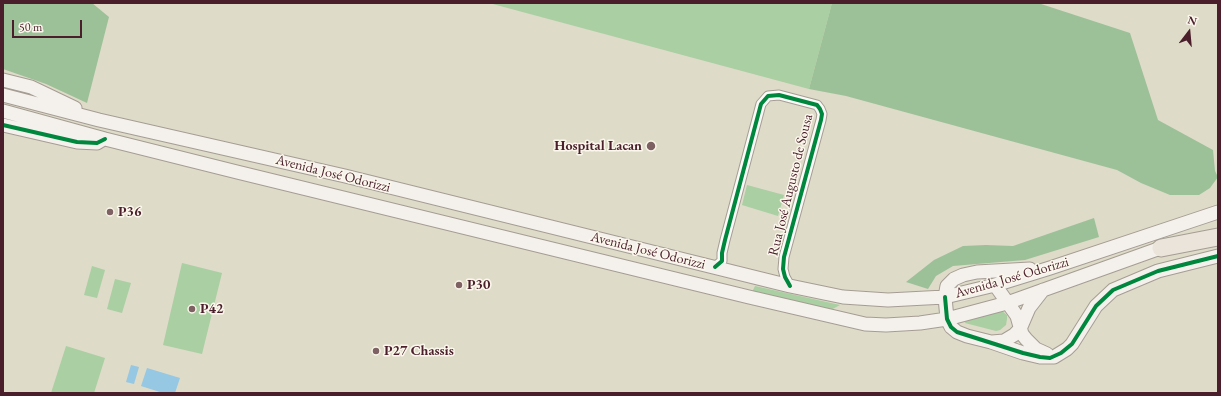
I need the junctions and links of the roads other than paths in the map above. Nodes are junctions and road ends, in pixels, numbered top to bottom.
1 (3, 80) edge
2 (3, 95) edge
3 (3, 111) edge
4 (99, 120) junction
5 (3, 125) edge
6 (105, 139) junction
7 (1218, 212) edge
8 (1218, 228) edge
9 (1218, 237) edge
10 (1161, 248) junction
11 (1218, 256) edge
12 (715, 267) junction
13 (1050, 268) junction
14 (995, 285) junction
15 (790, 286) junction
16 (1043, 290) junction
17 (945, 297) junction
18 (1007, 303) junction
19 (947, 320) junction
20 (1020, 329) junction
21 (990, 342) junction
22 (1054, 357) junction

1 - 4 main road, Avenida José Odorizzi
2 - 4 main road, Avenida José Odorizzi
3 - 6 main road, Avenida José Odorizzi
4 - 12 main road, Avenida José Odorizzi
5 - 6 main road, Avenida José Odorizzi
6 - 19 main road, Avenida José Odorizzi
7 - 13 main road, Avenida José Odorizzi
8 - 10 main road, Avenida José Odorizzi
9 - 10 highway
10 - 16 main road, Avenida José Odorizzi
11 - 22 main road
12 - 15 main road, Avenida José Odorizzi
12 - 15 street, Rua José Augusto de Sousa
13 - 14 main road, Avenida José Odorizzi
13 - 17 main road
14 - 17 main road, Avenida José Odorizzi
14 - 18 main road
15 - 17 main road, Avenida José Odorizzi
16 - 18 main road, Avenida José Odorizzi
16 - 20 main road
17 - 19 main road
18 - 19 main road, Avenida José Odorizzi
18 - 20 main road
19 - 21 main road
20 - 21 main road
20 - 22 main road
21 - 22 main road

